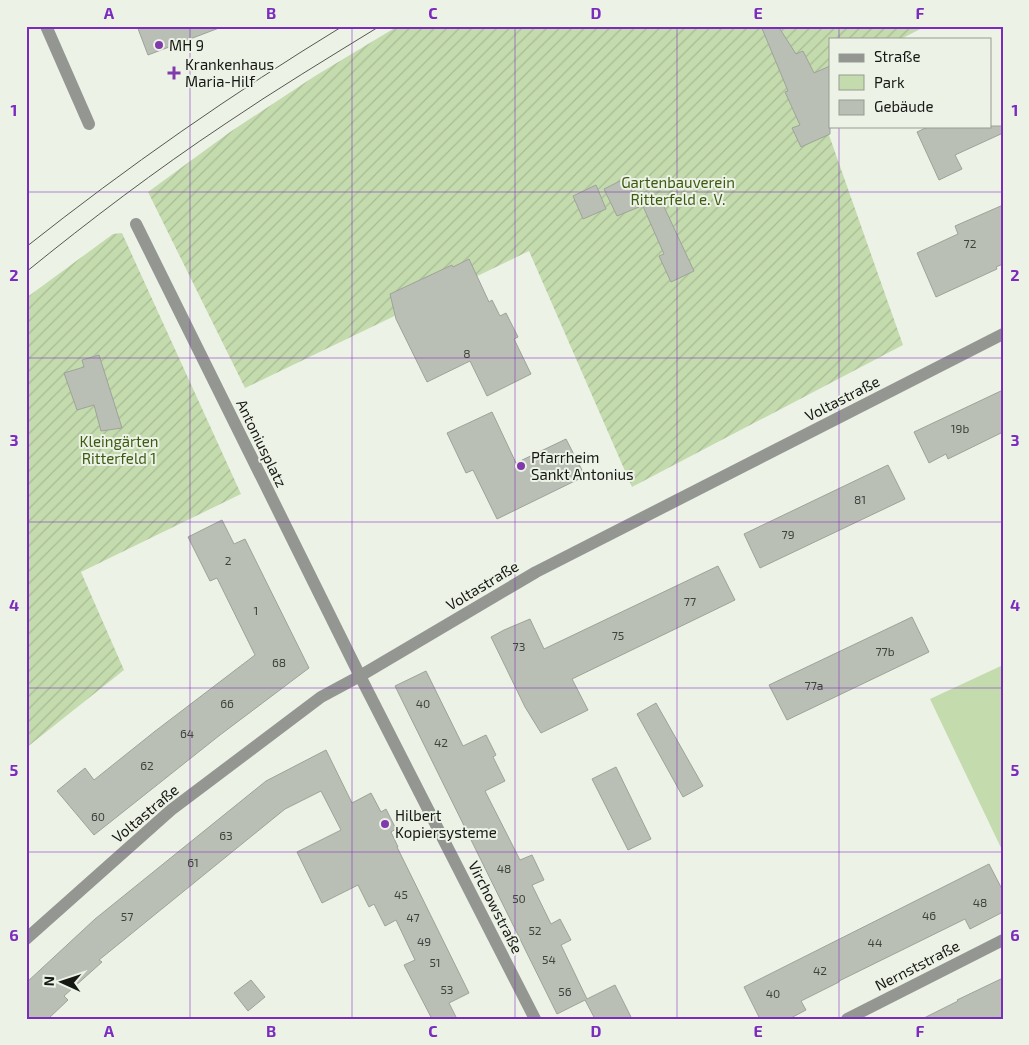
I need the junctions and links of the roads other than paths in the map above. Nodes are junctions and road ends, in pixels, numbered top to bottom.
1 (46, 26) edge
2 (89, 124) dead end
3 (136, 224) dead end
4 (1003, 334) edge
5 (360, 676) junction
6 (26, 939) edge
7 (1003, 940) edge
8 (535, 1019) edge
9 (847, 1019) edge

1 - 2 street
3 - 5 street, Antoniusplatz
4 - 5 street, Voltastraße
5 - 6 street, Voltastraße
5 - 8 street, Virchowstraße
7 - 9 street, Nernststraße

